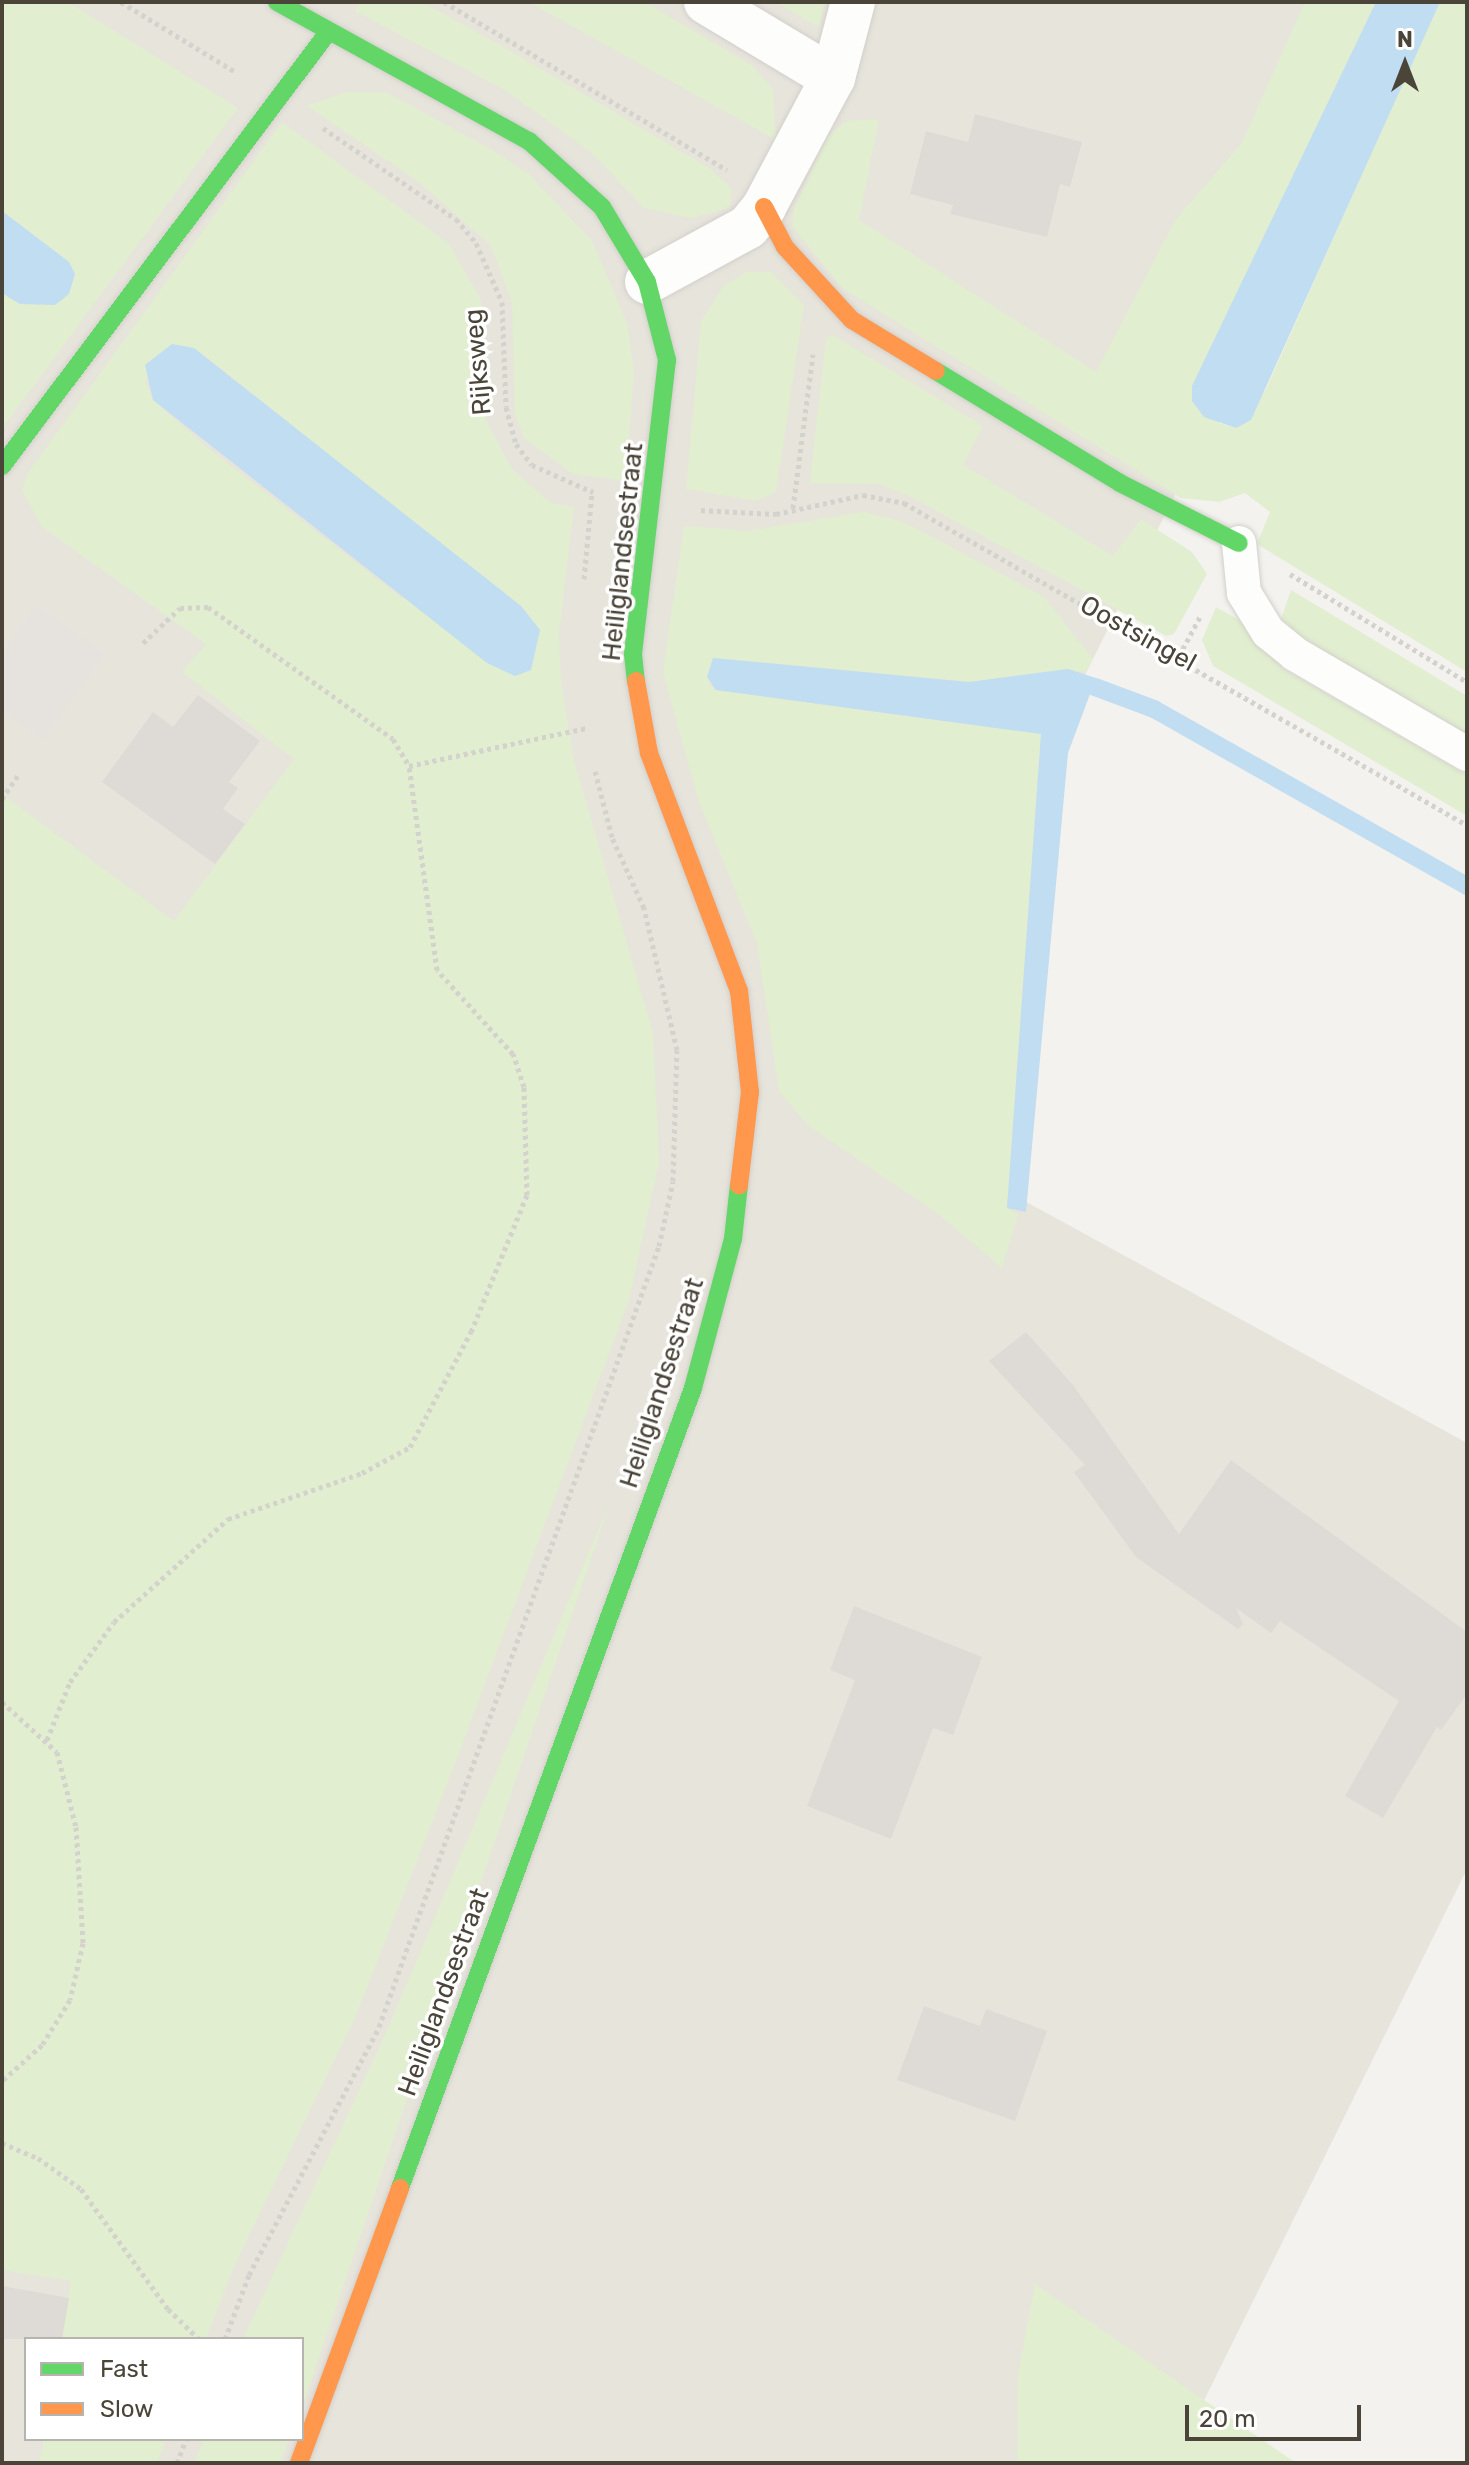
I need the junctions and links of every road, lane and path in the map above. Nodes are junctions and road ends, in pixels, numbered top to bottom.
1 (121, 2) edge
2 (277, 2) edge
3 (444, 2) edge
4 (706, 2) edge
5 (853, 2) edge
6 (329, 31) junction
7 (833, 78) junction
8 (276, 97) junction
9 (764, 207) junction
10 (647, 282) junction
11 (821, 292) junction
12 (2, 466) edge
13 (592, 492) joint
14 (1239, 543) junction
15 (584, 586) dead end
16 (143, 643) dead end
17 (1467, 682) edge
18 (585, 715) dead end
19 (587, 728) junction
20 (589, 742) dead end
21 (1467, 754) edge
22 (591, 755) dead end
23 (409, 766) junction
24 (19, 774) dead end
25 (2, 799) edge
26 (1467, 825) edge
27 (2, 1702) edge
28 (47, 1740) junction
29 (2, 2081) edge
30 (2, 2143) edge
31 (197, 2337) edge
32 (226, 2337) edge
33 (185, 2441) edge
34 (177, 2463) edge
35 (299, 2463) edge

1 - 8 path, Rijksweg
2 - 6 street
3 - 9 path
4 - 7 street
5 - 7 street
6 - 8 street
6 - 10 street
7 - 9 street
8 - 12 street
8 - 13 path, Rijksweg
9 - 10 street
9 - 11 street
10 - 35 street, Heiliglandsestraat
11 - 14 street
11 - 26 path, Oostsingel
13 - 15 path, Heiliglandsestraat
14 - 17 path
14 - 21 lane
16 - 23 path
18 - 19 path
19 - 20 path
19 - 23 path
22 - 32 path, Heiliglandsestraat
23 - 28 path
24 - 25 path
27 - 28 path
28 - 29 path
30 - 31 path
33 - 34 path

